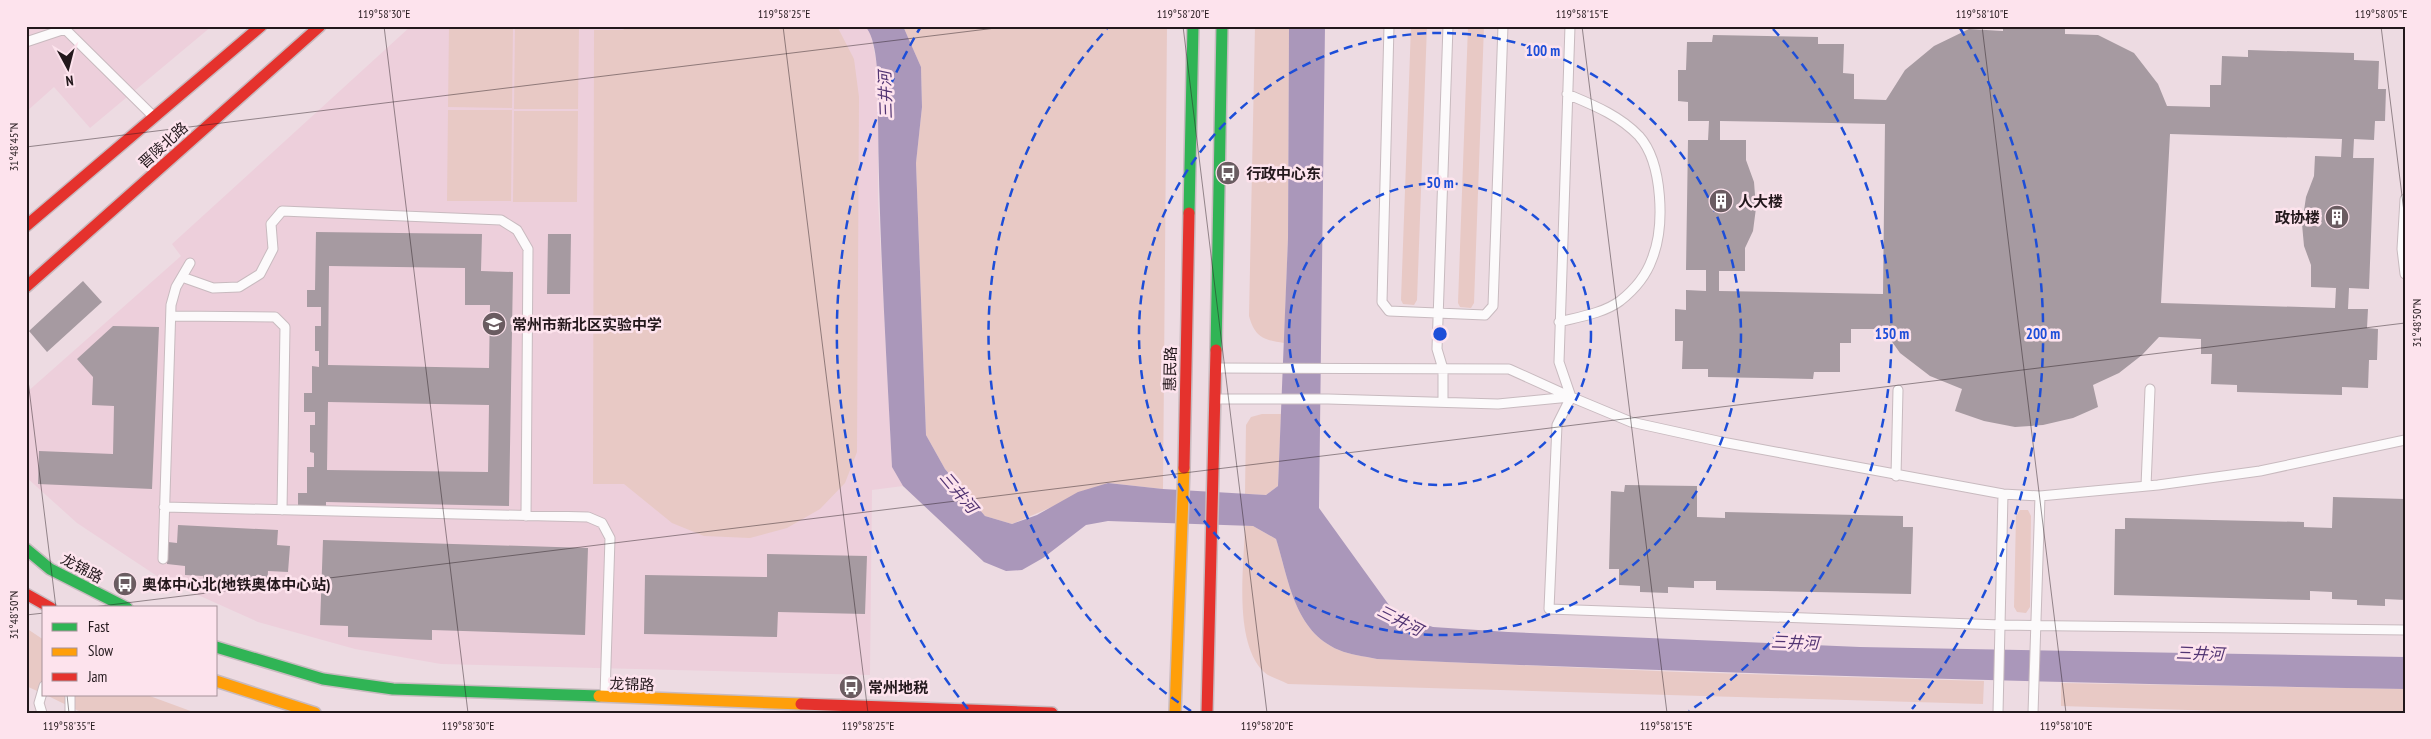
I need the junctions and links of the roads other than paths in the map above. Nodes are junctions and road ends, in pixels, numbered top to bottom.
1 (261, 26) edge
2 (320, 26) edge
3 (1192, 26) edge
4 (1222, 26) edge
5 (1389, 26) edge
6 (1448, 26) edge
7 (1503, 26) edge
8 (1570, 26) edge
9 (66, 28) edge
10 (26, 42) edge
11 (1567, 94) junction
12 (154, 117) junction
13 (2405, 199) edge
14 (26, 226) edge
15 (190, 263) dead end
16 (2405, 274) edge
17 (182, 277) junction
18 (26, 286) edge
19 (1438, 313) junction
20 (171, 316) junction
21 (1559, 322) junction
22 (1216, 368) junction
23 (1443, 369) junction
24 (2150, 389) dead end
25 (1898, 390) dead end
26 (1571, 397) junction
27 (1215, 399) junction
28 (1443, 402) junction
29 (2405, 440) edge
30 (1896, 476) junction
31 (2146, 486) junction
32 (2003, 494) junction
33 (2040, 496) junction
34 (164, 508) junction
35 (282, 510) junction
36 (526, 516) junction
37 (26, 549) edge
38 (163, 559) dead end
39 (26, 594) edge
40 (47, 606) edge
41 (123, 606) edge
42 (2001, 625) junction
43 (2037, 625) junction
44 (2405, 630) edge
45 (218, 648) edge
46 (218, 681) edge
47 (42, 693) edge
48 (70, 696) edge
49 (605, 698) junction
50 (42, 713) edge
51 (70, 713) edge
52 (315, 713) edge
53 (1052, 713) edge
54 (1175, 713) edge
55 (1207, 713) edge
56 (1998, 713) edge
57 (2033, 713) edge

1 - 12 main road, 晋陵北路
2 - 18 main road, 晋陵北路
3 - 54 main road, 惠民路
4 - 22 main road
5 - 19 lane
6 - 19 lane
7 - 19 lane
8 - 11 lane
9 - 10 lane
9 - 12 lane
11 - 21 lane
11 - 21 lane
12 - 14 main road, 晋陵北路
13 - 16 lane
15 - 17 lane
17 - 20 lane
17 - 36 lane
19 - 23 lane
20 - 34 lane
20 - 35 lane
21 - 26 lane
22 - 23 lane
22 - 27 main road
23 - 26 lane
23 - 28 lane
24 - 31 lane
25 - 30 lane
26 - 28 lane
26 - 30 lane
26 - 42 lane
27 - 28 lane
27 - 55 main road
29 - 31 lane
30 - 32 lane
31 - 33 lane
32 - 33 lane
32 - 42 lane
33 - 43 lane
34 - 35 lane
34 - 38 lane
35 - 36 lane
36 - 49 lane
37 - 41 main road, 龙锦路
39 - 40 main road
42 - 43 lane
42 - 56 lane
43 - 44 lane
43 - 57 lane
45 - 49 main road, 龙锦路
46 - 52 main road
47 - 50 lane
48 - 51 lane
49 - 53 main road, 龙锦路

